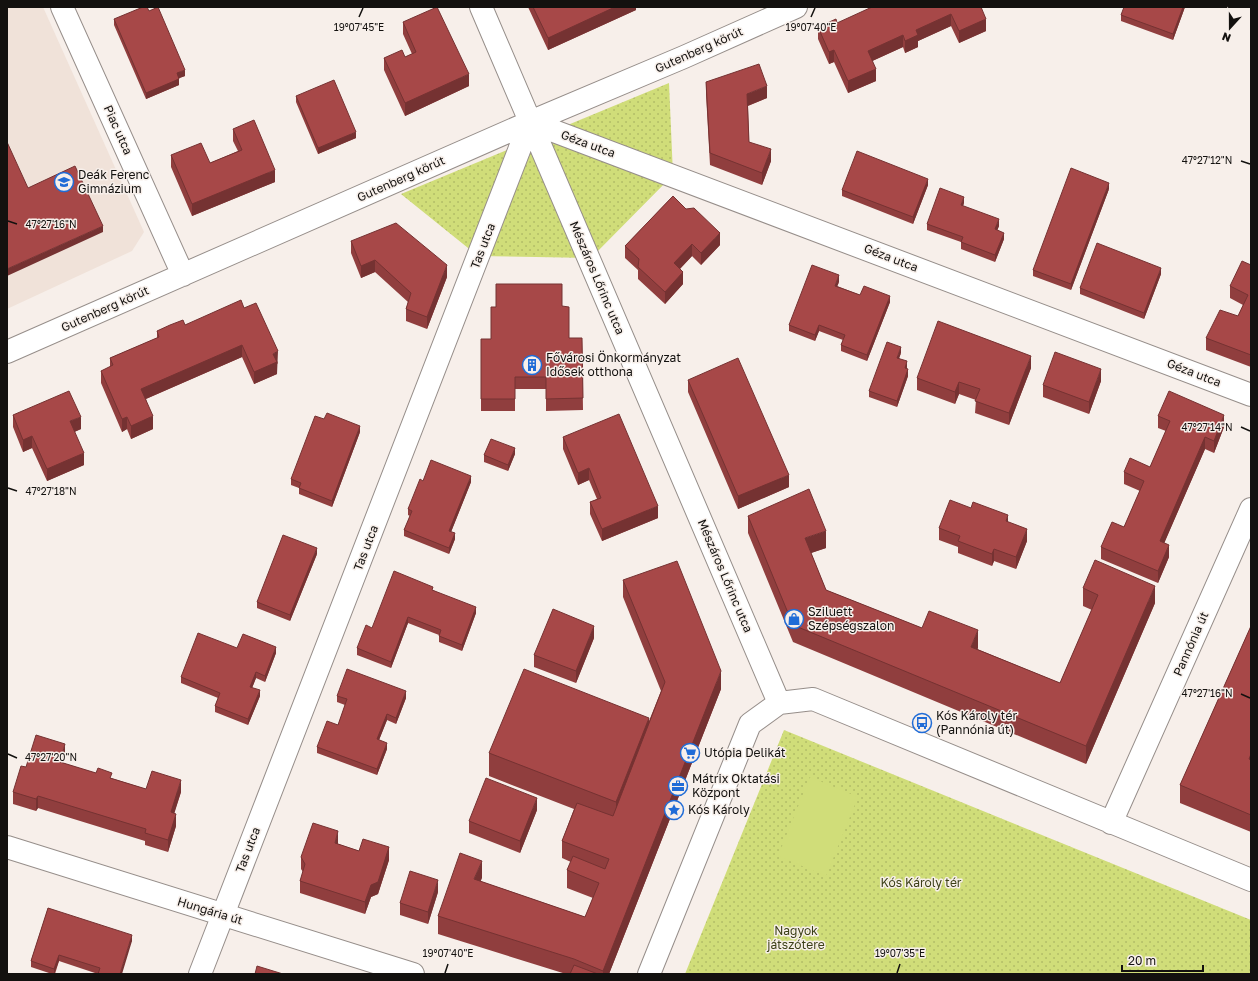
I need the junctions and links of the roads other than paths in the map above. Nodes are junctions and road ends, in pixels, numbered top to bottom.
1 (62, 7) edge
2 (481, 7) edge
3 (796, 7) edge
4 (530, 122) junction
5 (183, 274) junction
6 (7, 352) edge
7 (1251, 395) edge
8 (1251, 509) edge
9 (779, 703) junction
10 (1111, 823) junction
11 (7, 847) edge
12 (1251, 880) edge
13 (223, 915) junction
14 (200, 974) edge
15 (413, 974) edge
16 (649, 974) edge

1 - 5 street, Piac utca
2 - 4 street, Mészáros Lőrinc utca
3 - 4 street, Gutenberg körút
4 - 5 street, Gutenberg körút
4 - 7 street, Géza utca
4 - 9 street, Mészáros Lőrinc utca
4 - 13 street, Tas utca
5 - 6 street, Gutenberg körút
8 - 10 street, Pannónia út
9 - 10 street
9 - 16 street
10 - 12 street
11 - 13 street, Hungária út
13 - 14 street, Tas utca
13 - 15 street, Hungária út

